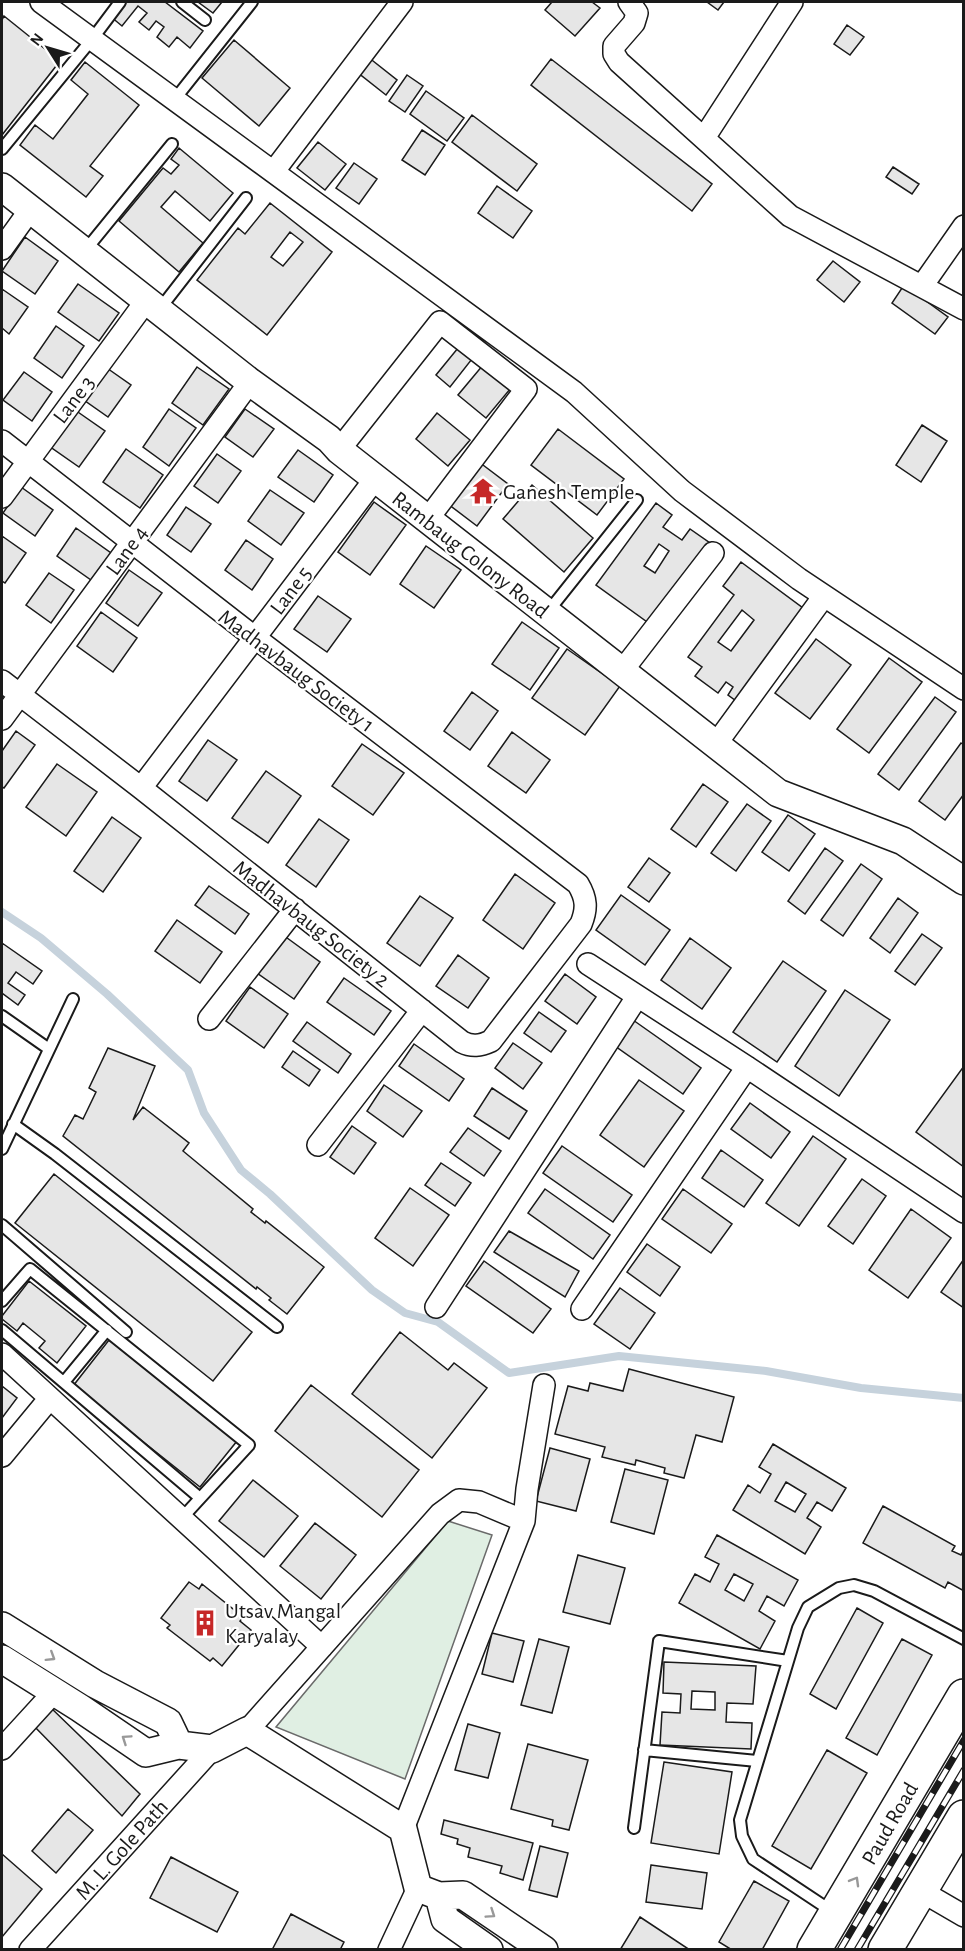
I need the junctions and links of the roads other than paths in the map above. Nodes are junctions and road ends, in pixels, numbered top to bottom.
1 (41, 2) edge
2 (120, 2) edge
3 (182, 2) edge
4 (252, 2) edge
5 (402, 2) edge
6 (629, 2) edge
7 (792, 2) edge
8 (205, 20) dead end
9 (93, 38) junction
10 (176, 99) junction
11 (704, 138) junction
12 (172, 144) dead end
13 (2, 149) edge
14 (274, 171) junction
15 (2, 187) edge
16 (246, 198) dead end
17 (30, 210) junction
18 (963, 226) edge
19 (2, 249) edge
20 (84, 252) junction
21 (922, 286) junction
22 (152, 306) junction
23 (963, 309) edge
24 (250, 382) junction
25 (2, 441) edge
26 (339, 450) junction
27 (28, 460) junction
28 (375, 479) junction
29 (2, 497) edge
30 (637, 500) dead end
31 (427, 520) junction
32 (132, 543) junction
33 (714, 553) dead end
34 (824, 596) junction
35 (547, 613) junction
36 (254, 637) junction
37 (622, 671) junction
38 (2, 681) edge
39 (963, 689) edge
40 (19, 695) junction
41 (2, 719) edge
42 (716, 744) junction
43 (141, 788) junction
44 (963, 881) edge
45 (586, 902) joint
46 (295, 909) junction
47 (588, 964) dead end
48 (637, 998) junction
49 (73, 999) dead end
50 (422, 1010) junction
51 (2, 1016) edge
52 (209, 1018) dead end
53 (49, 1049) junction
54 (747, 1067) junction
55 (13, 1124) junction
56 (318, 1145) dead end
57 (2, 1149) edge
58 (963, 1212) edge
59 (2, 1225) edge
60 (2, 1301) edge
61 (436, 1307) dead end
62 (582, 1309) dead end
63 (277, 1327) dead end
64 (2, 1330) edge
65 (107, 1330) junction
66 (126, 1332) dead end
67 (2, 1354) edge
68 (544, 1385) dead end
69 (57, 1390) junction
70 (2, 1456) edge
71 (200, 1498) junction
72 (182, 1518) junction
73 (524, 1521) junction
74 (2, 1626) edge
75 (963, 1639) edge
76 (322, 1647) junction
77 (2, 1659) edge
78 (788, 1661) junction
79 (54, 1692) junction
80 (963, 1696) edge
81 (247, 1731) junction
82 (179, 1745) junction
83 (2, 1749) edge
84 (212, 1749) junction
85 (644, 1750) junction
86 (757, 1761) junction
87 (963, 1817) edge
88 (634, 1828) dead end
89 (403, 1829) junction
90 (921, 1891) junction
91 (428, 1892) junction
92 (836, 1914) junction
93 (963, 1916) edge
94 (30, 1950) edge
95 (389, 1950) edge
96 (489, 1950) edge
97 (544, 1950) edge
98 (814, 1950) edge
99 (885, 1950) edge

1 - 9 street
2 - 9 lane
3 - 8 lane
4 - 10 lane
5 - 14 street
6 - 11 street
7 - 11 street
9 - 10 street
9 - 13 lane
10 - 14 street
11 - 21 street
12 - 20 lane
14 - 34 street
15 - 17 street, Rambaug Colony Road
16 - 22 lane
17 - 19 street
17 - 20 street, Rambaug Colony Road
18 - 21 street
20 - 22 street, Rambaug Colony Road
21 - 23 street
22 - 24 street, Rambaug Colony Road
22 - 27 street, Lane 3
24 - 26 street, Rambaug Colony Road
24 - 32 street, Lane 4
25 - 27 street, Madhavbaug Society 1
26 - 28 street, Rambaug Colony Road
26 - 31 street
27 - 29 street, Lane 3
27 - 32 street, Madhavbaug Society 1
28 - 31 street, Rambaug Colony Road
28 - 36 street, Lane 5
30 - 35 lane
31 - 35 street, Rambaug Colony Road
32 - 36 street, Madhavbaug Society 1
32 - 40 street, Lane 4
33 - 37 street
34 - 39 street
34 - 42 street
35 - 37 street, Rambaug Colony Road
36 - 43 street, Lane 5
36 - 45 street, Madhavbaug Society 1
37 - 42 street, Rambaug Colony Road
38 - 40 street, Madhavbaug Society 2
40 - 41 street, Lane 4
40 - 43 street, Madhavbaug Society 2
42 - 44 street, Rambaug Colony Road
43 - 46 street, Madhavbaug Society 2
45 - 50 street, Madhavbaug Society 2
46 - 50 street, Madhavbaug Society 2
46 - 52 street
47 - 48 street
48 - 54 street
48 - 61 street
49 - 53 lane
50 - 56 street
51 - 53 lane
53 - 55 lane
54 - 58 street
54 - 62 street
55 - 57 lane
55 - 63 lane
59 - 66 lane
60 - 65 lane
64 - 69 lane
65 - 69 lane
65 - 71 lane
67 - 69 street
68 - 73 street
69 - 70 street
69 - 71 lane
69 - 72 street
71 - 72 lane
72 - 76 street
73 - 76 street
73 - 89 street
74 -> 82 street
75 - 78 lane
76 - 81 street
77 - 79 street
78 - 85 lane
78 - 86 lane
82 -> 79 street
79 - 83 street
92 -> 80 main road, Paud Road
81 - 84 street
81 - 89 street
82 - 84 street
84 - 94 street, M. L. Gole Path
85 - 86 lane
85 - 88 lane
86 - 92 lane
87 - 90 main road
89 - 91 street
90 - 93 street
90 - 99 main road
91 - 95 street
91 - 96 street
91 -> 97 street
92 - 98 main road, Paud Road

